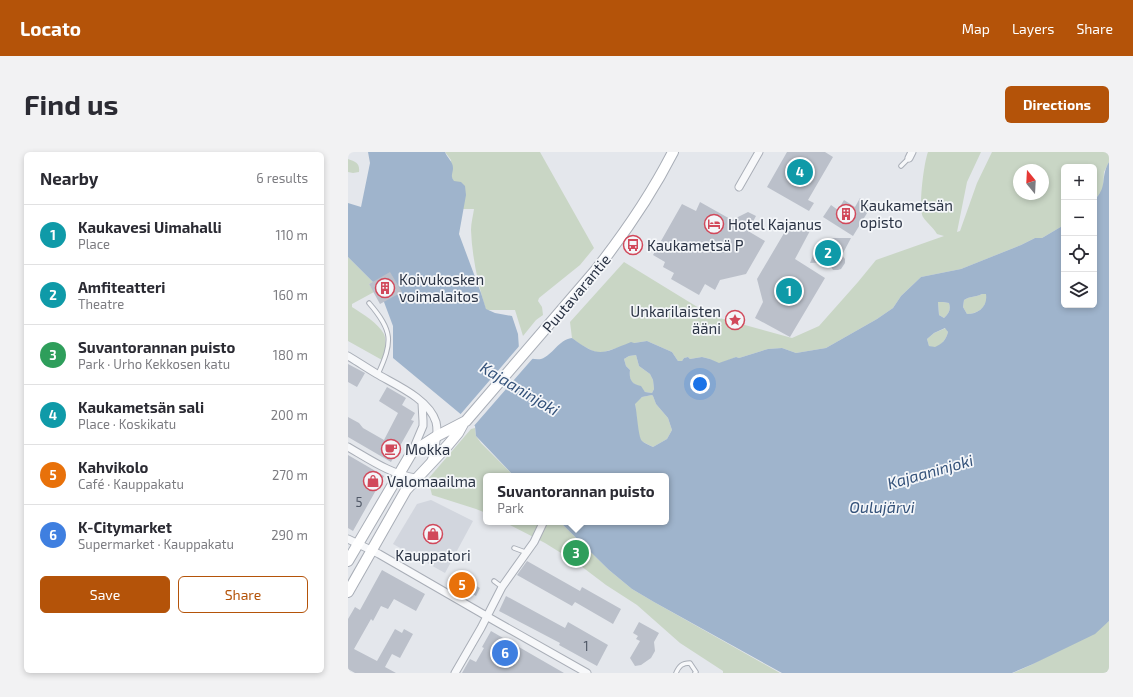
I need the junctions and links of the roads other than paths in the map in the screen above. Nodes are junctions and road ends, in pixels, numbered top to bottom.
1 (673, 152) edge
2 (758, 152) edge
3 (910, 154) edge
4 (901, 166) dead end
5 (739, 187) dead end
6 (369, 303) dead end
7 (348, 356) edge
8 (378, 374) junction
9 (422, 403) junction
10 (465, 421) junction
11 (437, 436) junction
12 (348, 447) edge
13 (412, 452) junction
14 (431, 464) junction
15 (399, 474) junction
16 (416, 478) junction
17 (542, 525) edge
18 (348, 539) edge
19 (358, 544) junction
20 (514, 548) dead end
21 (371, 550) junction
22 (525, 552) junction
23 (348, 561) edge
24 (494, 582) dead end
25 (502, 587) junction
26 (348, 592) edge
27 (487, 616) junction
28 (455, 673) edge
29 (588, 673) edge
30 (676, 673) edge
31 (695, 673) edge

1 - 10 main road, Puutavarantie
2 - 5 street
3 - 4 lane
6 - 8 lane
7 - 8 street
8 - 9 street
9 - 11 street
9 - 13 street
10 - 11 main road
10 - 14 main road
11 - 13 main road
11 - 14 street
12 - 15 street
13 - 15 main road
14 - 16 main road
15 - 16 street
15 - 19 main road
16 - 21 main road
17 - 22 street
18 - 19 street
19 - 21 street
19 - 23 main road
20 - 22 lane
21 - 26 main road
21 - 27 street
22 - 25 street
24 - 25 lane
25 - 27 street
27 - 28 street
27 - 29 street
30 - 31 lane

